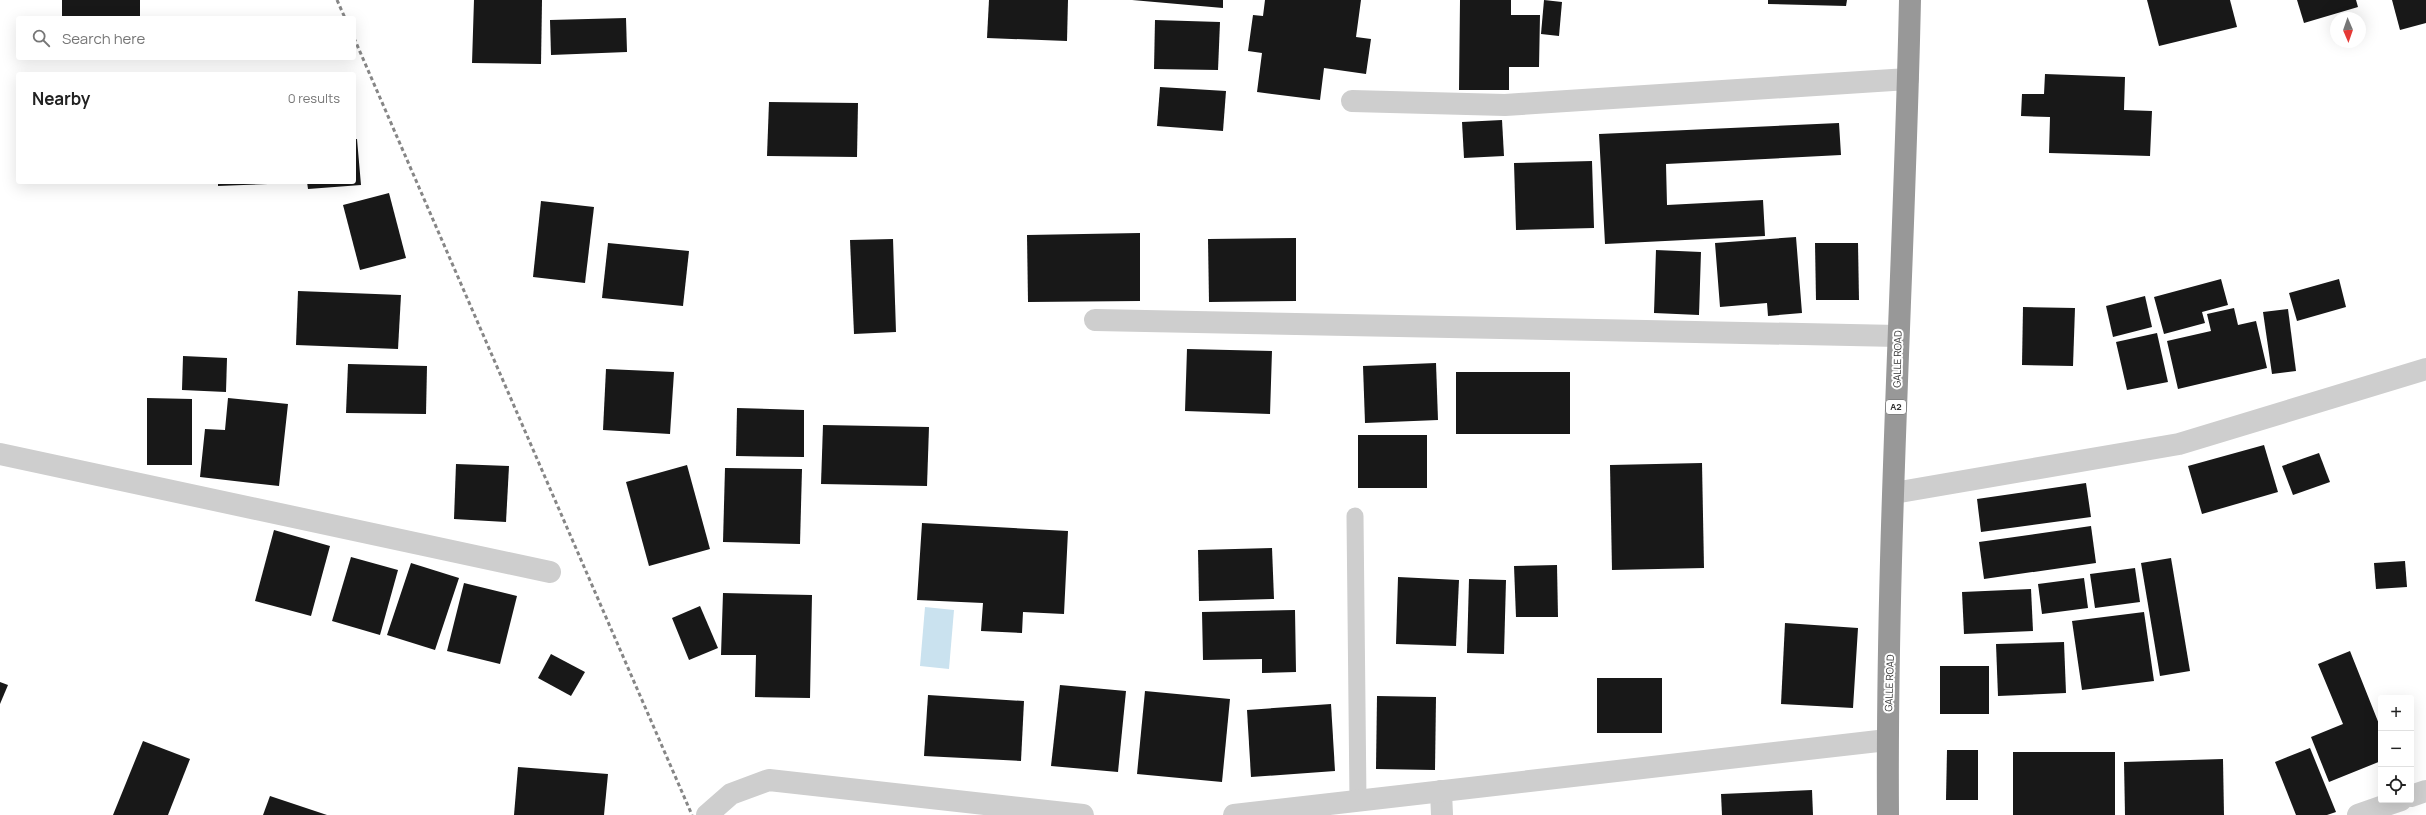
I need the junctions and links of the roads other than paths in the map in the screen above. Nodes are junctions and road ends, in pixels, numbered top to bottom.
1 (1910, 0) edge
2 (1908, 79) junction
3 (1352, 101) dead end
4 (1095, 320) dead end
5 (1898, 336) junction
6 (2426, 368) edge
7 (0, 454) edge
8 (1894, 494) junction
9 (1355, 516) dead end
10 (550, 572) dead end
11 (1887, 740) junction
12 (1441, 791) junction
13 (2426, 791) edge
14 (2414, 795) edge
15 (1358, 801) junction
16 (2392, 803) edge
17 (707, 815) edge
18 (1083, 815) edge
19 (1234, 815) edge
20 (1442, 815) edge
21 (1888, 815) edge
22 (2358, 815) edge

1 - 2 highway, GALLE ROAD / A2
2 - 3 street
2 - 5 highway, GALLE ROAD / A2
4 - 5 street
5 - 8 highway, GALLE ROAD / A2
6 - 8 street
7 - 10 street
8 - 11 highway, GALLE ROAD / A2
9 - 15 lane
11 - 12 street
11 - 21 highway, GALLE ROAD / A2
12 - 15 street
12 - 20 street
13 - 14 street
15 - 19 street
16 - 22 street
17 - 18 street

